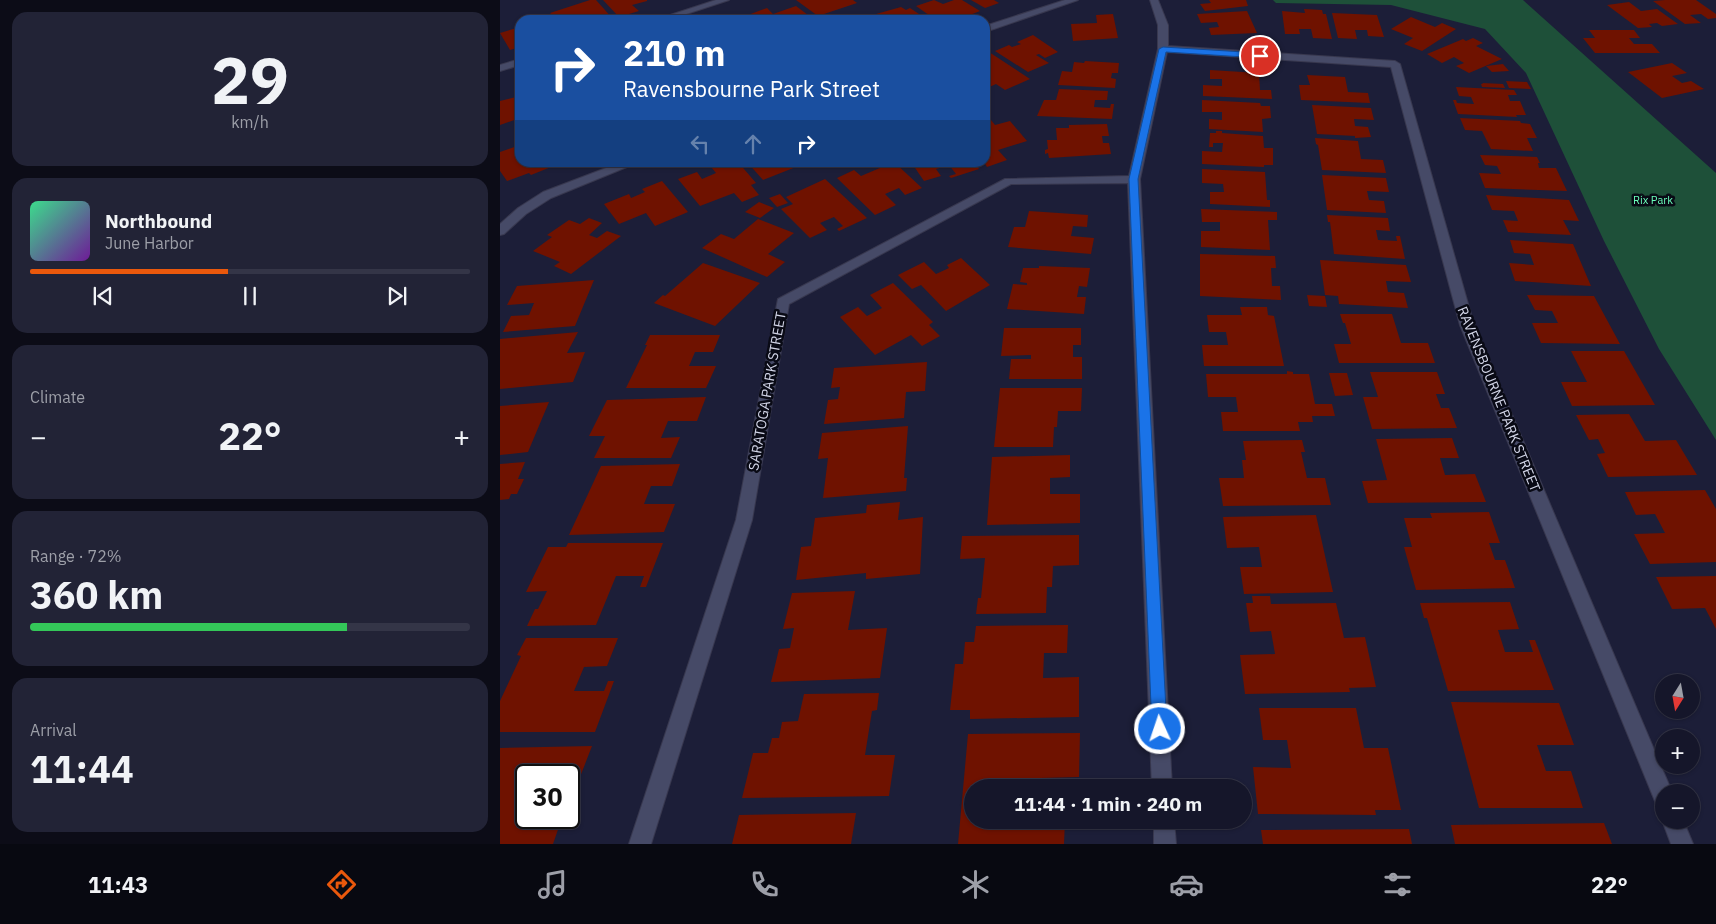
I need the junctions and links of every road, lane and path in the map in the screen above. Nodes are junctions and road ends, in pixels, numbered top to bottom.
1 (725, 0) edge
2 (1074, 0) edge
3 (1154, 0) edge
4 (676, 15) edge
5 (990, 27) edge
6 (1163, 49) junction
7 (515, 64) edge
8 (500, 68) edge
9 (621, 167) edge
10 (1134, 179) junction
11 (500, 231) edge
12 (1162, 779) edge
13 (1658, 784) edge
14 (1164, 829) edge
15 (1676, 829) edge
16 (640, 844) edge
17 (1165, 844) edge
18 (1682, 844) edge

1 - 4 street
2 - 5 street
3 - 6 street
6 - 10 street
6 - 13 street, RAVENSBOURNE PARK STREET
7 - 8 street
9 - 11 street
10 - 12 street
10 - 16 street, SARATOGA PARK STREET
14 - 17 street
15 - 18 street

